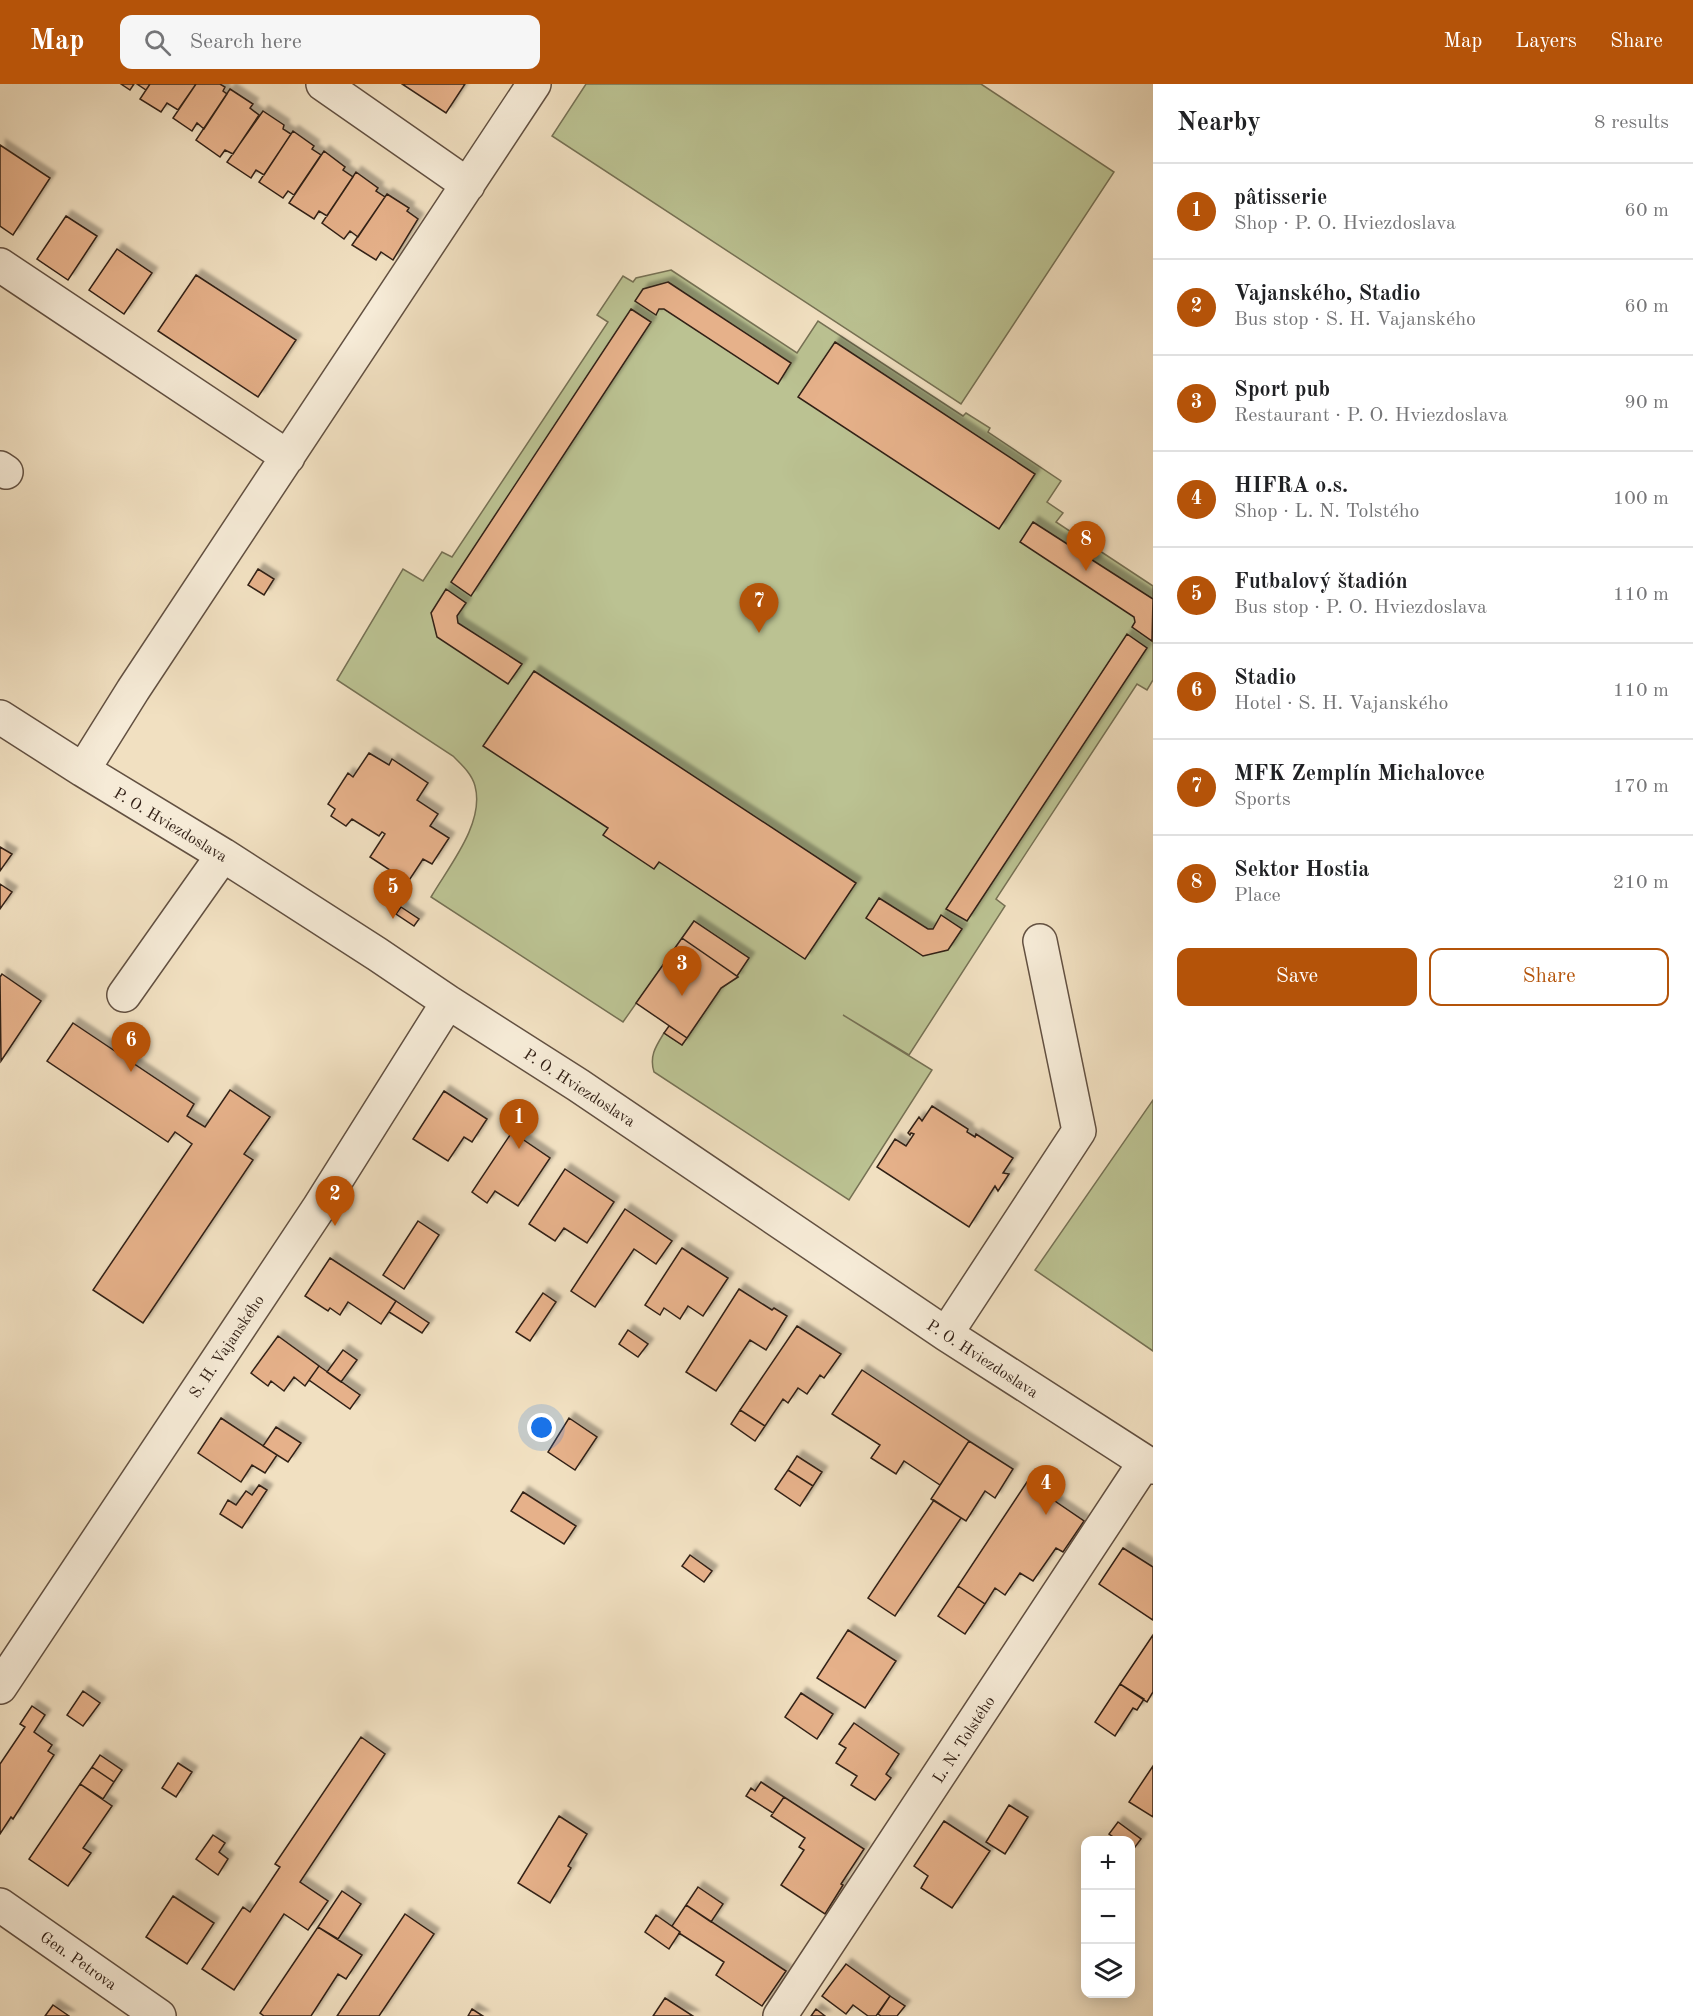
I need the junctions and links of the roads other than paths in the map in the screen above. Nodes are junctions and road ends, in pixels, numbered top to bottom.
1 (323, 84) edge
2 (534, 84) edge
3 (468, 185) junction
4 (0, 266) edge
5 (288, 457) junction
6 (0, 717) edge
7 (83, 770) junction
8 (223, 855) junction
9 (1040, 941) dead end
10 (124, 994) dead end
11 (448, 1002) junction
12 (946, 1334) junction
13 (1149, 1465) edge
14 (0, 1687) edge
15 (0, 1905) edge
16 (159, 2016) edge
17 (780, 2016) edge

1 - 3 street
2 - 3 street
3 - 5 street
4 - 5 street
5 - 7 street
6 - 7 street, P. O. Hviezdoslava
7 - 8 street, P. O. Hviezdoslava
8 - 10 street
8 - 11 street, P. O. Hviezdoslava
9 - 12 street
11 - 12 street, P. O. Hviezdoslava
11 - 14 street, S. H. Vajanského
12 - 13 street, P. O. Hviezdoslava
13 - 17 street, L. N. Tolstého
15 - 16 street, Gen. Petrova

